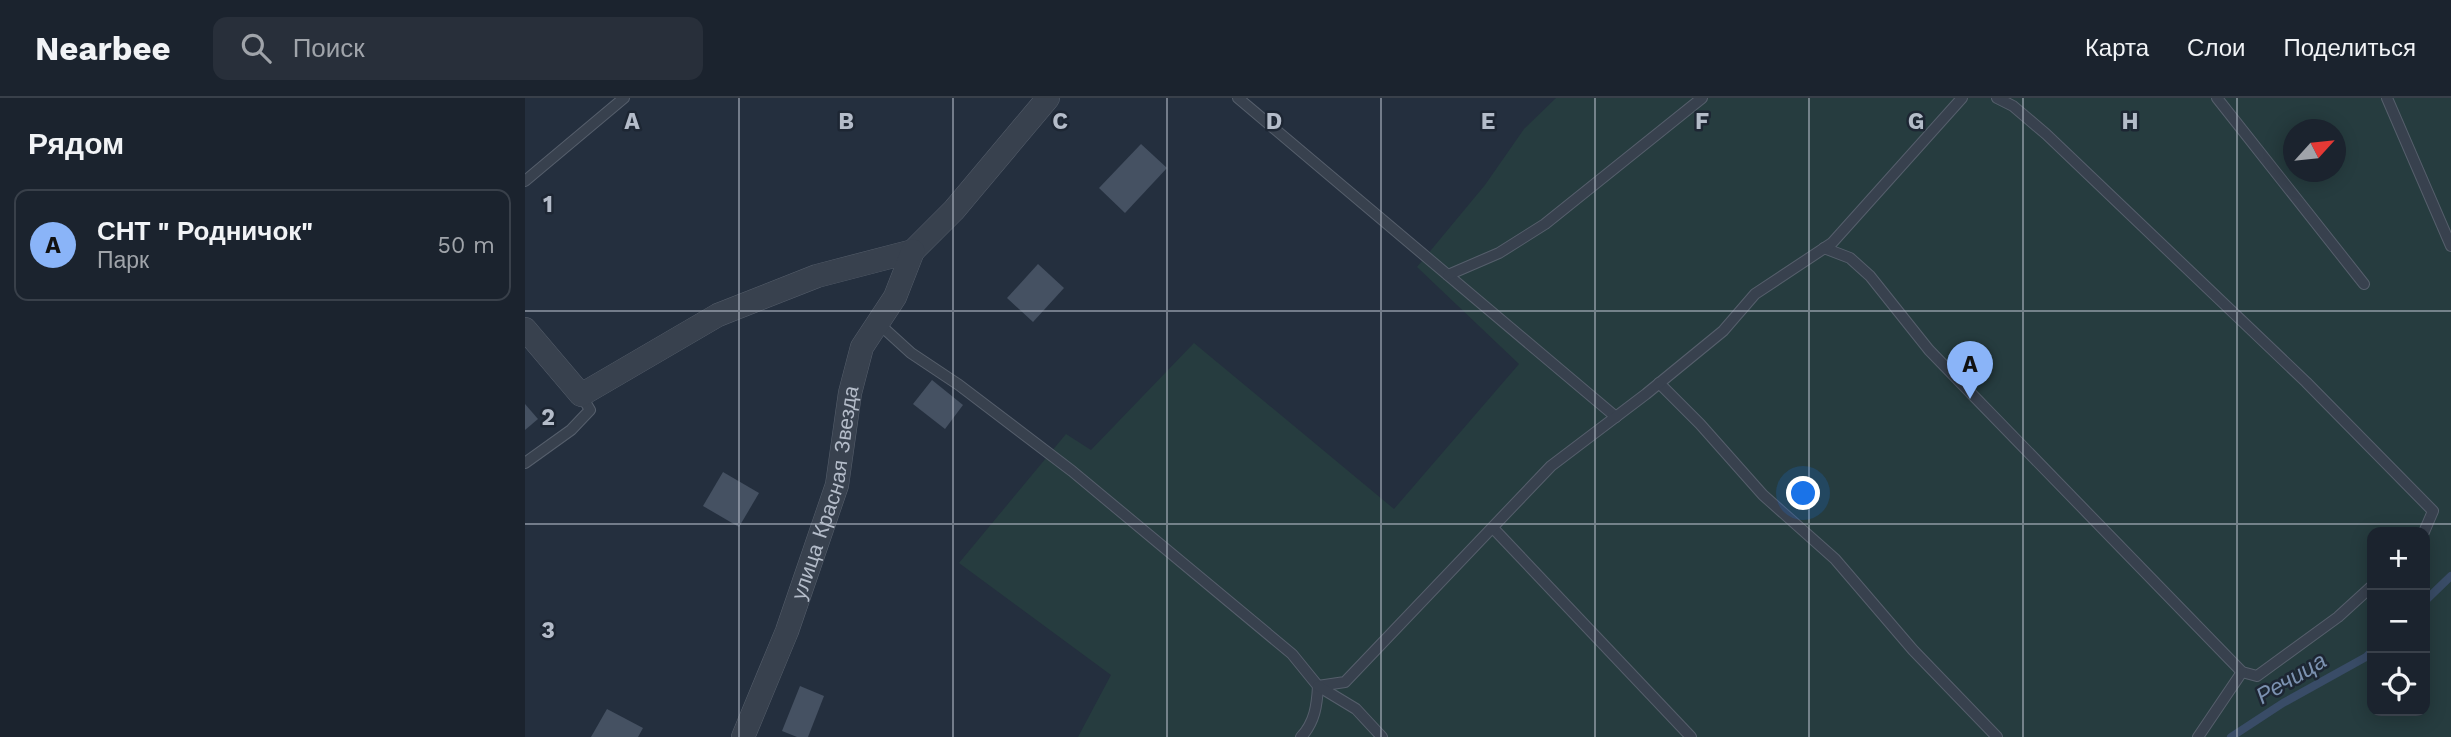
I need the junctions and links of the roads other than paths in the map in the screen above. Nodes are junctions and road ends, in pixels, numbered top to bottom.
1 (624, 98) edge
2 (1048, 98) edge
3 (1238, 98) edge
4 (1702, 98) edge
5 (1962, 98) edge
6 (1997, 98) edge
7 (2217, 98) edge
8 (2388, 98) edge
9 (525, 181) edge
10 (2451, 246) edge
11 (1824, 248) junction
12 (912, 251) junction
13 (1448, 275) junction
14 (2364, 284) dead end
15 (878, 323) junction
16 (525, 329) edge
17 (1659, 383) junction
18 (581, 395) junction
19 (1616, 417) junction
20 (525, 463) edge
21 (2426, 527) edge
22 (1493, 528) junction
23 (2368, 590) edge
24 (2242, 672) junction
25 (1318, 685) junction
26 (743, 737) edge
27 (1301, 737) edge
28 (1382, 737) edge
29 (1691, 737) edge
30 (1997, 737) edge
31 (2198, 737) edge

1 - 9 lane
2 - 12 street, улица Красная Звезда
3 - 13 lane
4 - 13 lane
5 - 11 lane
6 - 21 lane
7 - 14 lane
8 - 10 lane
11 - 17 lane
11 - 24 lane
12 - 15 street, улица Красная Звезда
12 - 18 street, улица Красная Звезда
13 - 19 lane
15 - 25 lane
15 - 26 street, улица Красная Звезда
16 - 18 street
17 - 19 lane
17 - 30 lane
18 - 20 lane
19 - 22 lane
22 - 25 lane
22 - 29 lane
23 - 24 lane
24 - 31 lane
25 - 27 lane
25 - 28 lane

